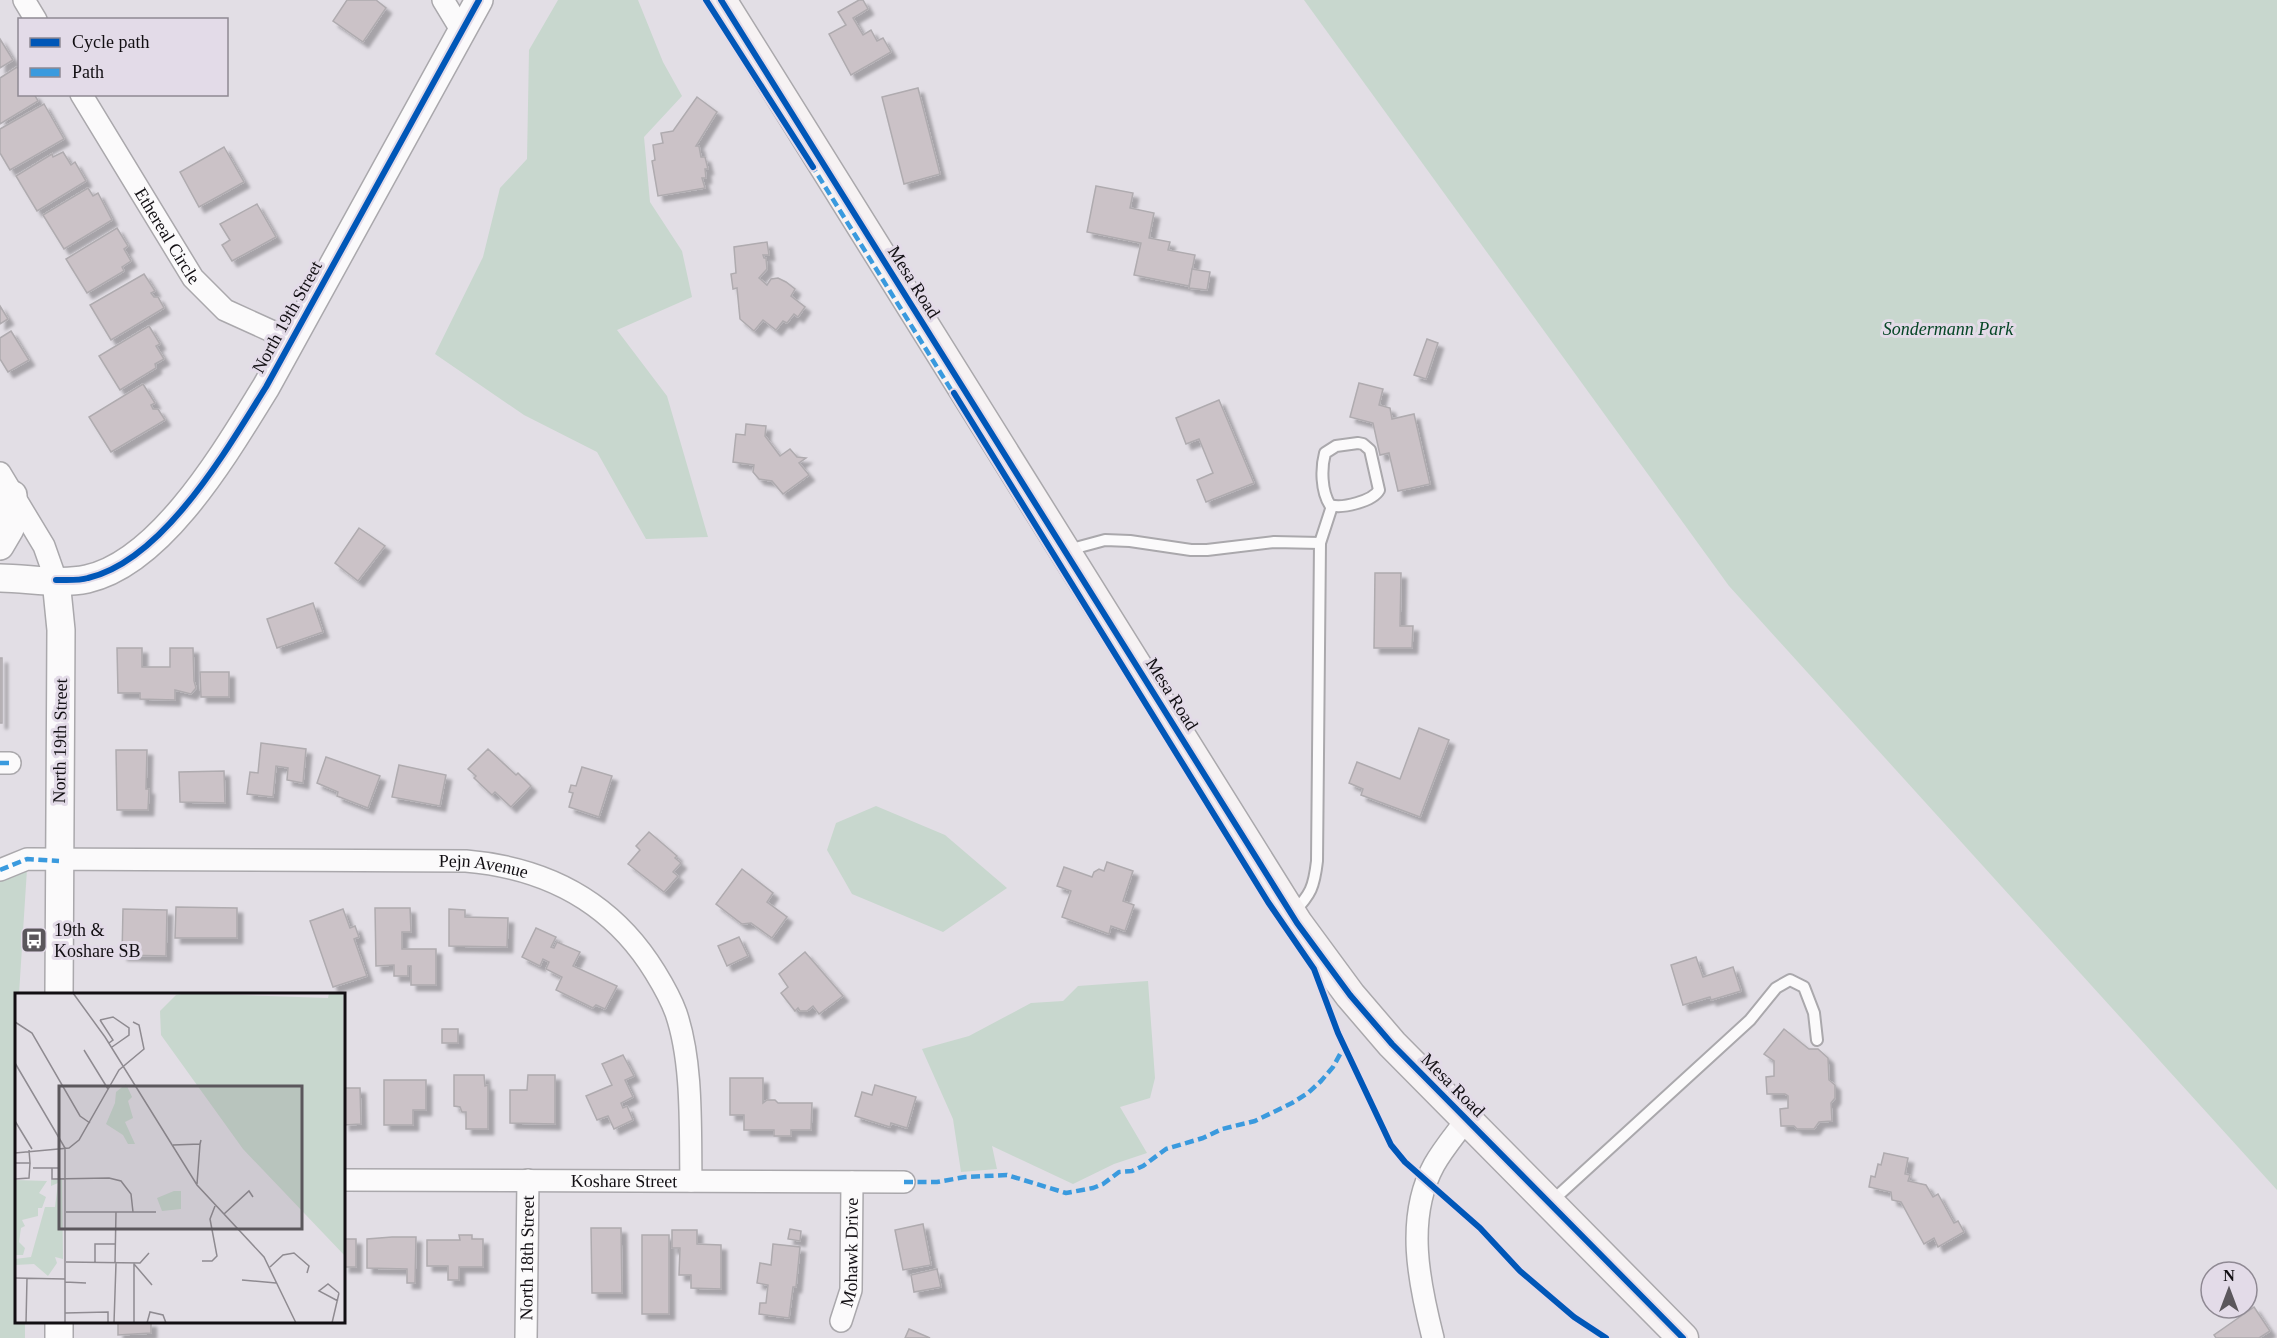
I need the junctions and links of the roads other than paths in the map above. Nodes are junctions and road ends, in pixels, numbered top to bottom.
1 (24, 0) edge
2 (443, 0) edge
3 (479, 0) edge
4 (720, 0) edge
5 (35, 18) edge
6 (463, 33) junction
7 (82, 96) edge
8 (291, 340) junction
9 (7, 484) edge
10 (1332, 506) junction
11 (1320, 543) junction
12 (0, 546) edge
13 (1064, 550) junction
14 (0, 578) edge
15 (56, 580) junction
16 (59, 861) junction
17 (0, 870) edge
18 (1292, 914) junction
19 (59, 993) edge
20 (1817, 1040) dead end
21 (1466, 1120) junction
22 (345, 1180) edge
23 (528, 1180) junction
24 (691, 1181) junction
25 (852, 1182) junction
26 (904, 1182) dead end
27 (1550, 1204) junction
28 (841, 1322) dead end
29 (526, 1338) edge
30 (1432, 1338) edge
31 (1683, 1338) edge

1 - 5 street
2 - 6 street
3 - 6 street, North 19th Street
4 - 13 main road, Mesa Road
6 - 8 street, North 19th Street
7 - 8 street, Ethereal Circle
8 - 15 street, North 19th Street
9 - 12 street
9 - 15 street
10 - 10 lane
10 - 11 lane
11 - 13 lane
11 - 18 lane
13 - 18 main road, Mesa Road
14 - 15 street
15 - 16 street, North 19th Street
16 - 17 street, Pejn Avenue
16 - 19 street, North 19th Street
16 - 24 street, Pejn Avenue
18 - 21 main road, Mesa Road
20 - 27 lane
21 - 27 main road, Mesa Road
21 - 30 street
22 - 23 street, Koshare Street
23 - 24 street, Koshare Street
23 - 29 street, North 18th Street
24 - 25 street, Koshare Street
25 - 26 street, Koshare Street
25 - 28 street, Mohawk Drive
27 - 31 main road, Mesa Road

